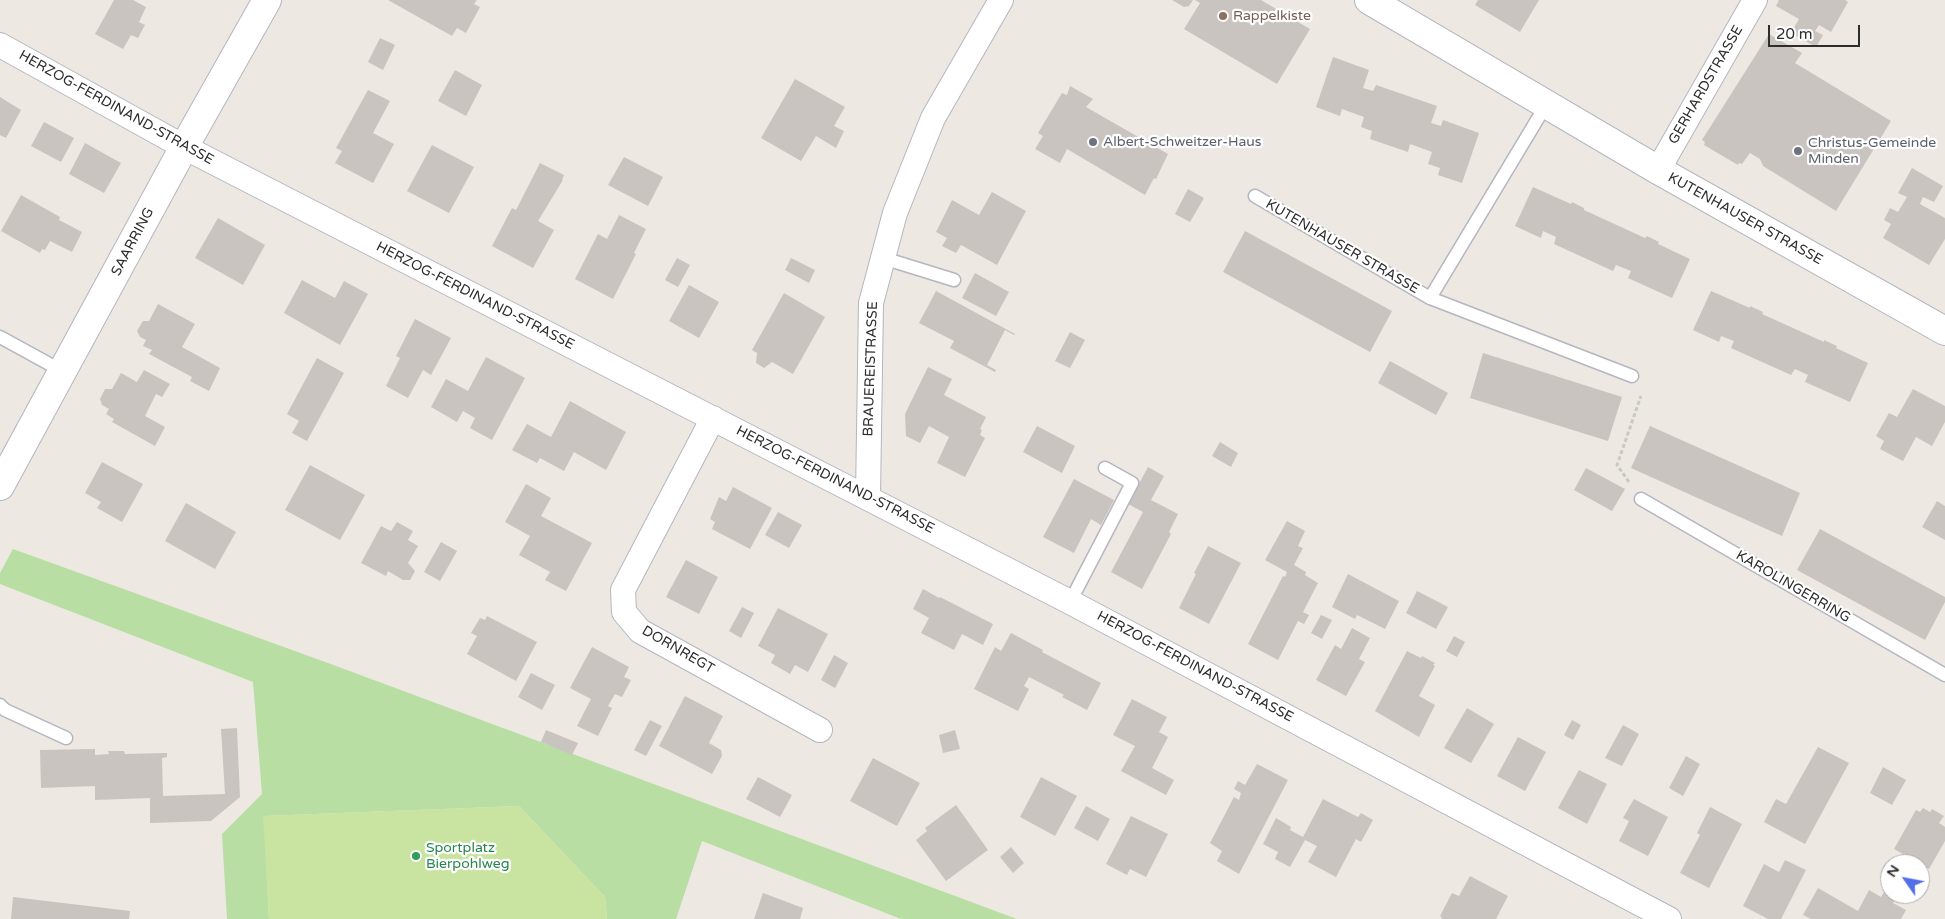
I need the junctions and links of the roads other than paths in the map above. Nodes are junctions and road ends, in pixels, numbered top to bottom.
1 (268, 0) edge
2 (1001, 0) edge
3 (1369, 0) edge
4 (1754, 0) edge
5 (0, 45) edge
6 (1546, 105) junction
7 (184, 147) junction
8 (1658, 170) junction
9 (1255, 196) dead end
10 (883, 258) junction
11 (954, 280) dead end
12 (1430, 298) junction
13 (1945, 331) edge
14 (0, 337) edge
15 (62, 371) junction
16 (1632, 376) road end
17 (713, 418) junction
18 (1105, 468) dead end
19 (0, 486) edge
20 (868, 496) junction
21 (1641, 499) road end
22 (1070, 602) junction
23 (1945, 675) edge
24 (0, 705) edge
25 (820, 730) dead end
26 (66, 738) dead end
27 (1669, 919) edge

1 - 7 street, SAARRING
2 - 10 street, BRAUEREISTRASSE
3 - 6 street, KUTENHAUSER STRASSE
4 - 8 street, GERHARDSTRASSE
5 - 7 street, HERZOG-FERDINAND-STRASSE
6 - 8 street, KUTENHAUSER STRASSE
6 - 12 lane, KUTENHAUSER STRASSE
7 - 15 street, SAARRING
7 - 17 street, HERZOG-FERDINAND-STRASSE
8 - 13 street, KUTENHAUSER STRASSE
9 - 12 lane, KUTENHAUSER STRASSE
10 - 11 lane
10 - 20 street, BRAUEREISTRASSE
12 - 16 lane, KUTENHAUSER STRASSE
14 - 15 lane
15 - 19 street, SAARRING
17 - 20 street, HERZOG-FERDINAND-STRASSE
17 - 25 street, DORNREGT
18 - 22 lane
20 - 22 street, HERZOG-FERDINAND-STRASSE
21 - 23 lane, KAROLINGERRING
22 - 27 street, HERZOG-FERDINAND-STRASSE
24 - 26 lane

